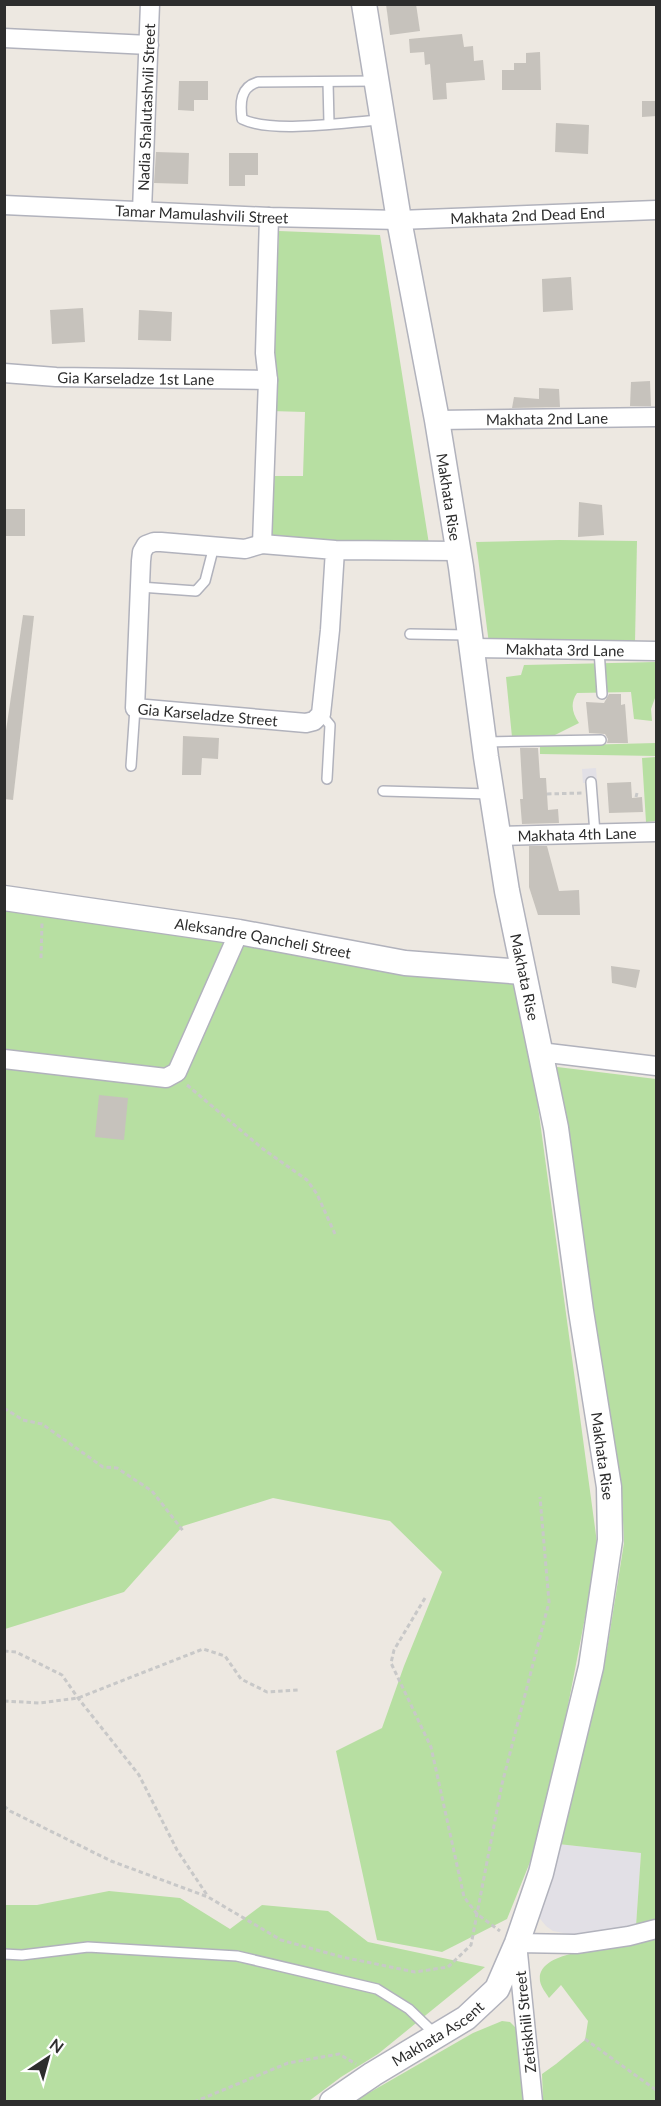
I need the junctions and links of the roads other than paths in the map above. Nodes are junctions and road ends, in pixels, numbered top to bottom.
1 (150, 4) edge
2 (364, 4) edge
3 (4, 38) edge
4 (149, 45) junction
5 (376, 81) junction
6 (328, 82) junction
7 (382, 120) junction
8 (329, 123) junction
9 (4, 205) edge
10 (657, 210) edge
11 (142, 211) junction
12 (269, 217) junction
13 (399, 220) junction
14 (4, 373) edge
15 (268, 380) junction
16 (657, 417) edge
17 (437, 420) junction
18 (262, 544) junction
19 (214, 546) junction
20 (335, 550) junction
21 (458, 551) junction
22 (140, 587) junction
23 (410, 634) dead end
24 (471, 642) junction
25 (599, 650) junction
26 (657, 651) edge
27 (602, 694) dead end
28 (135, 708) junction
29 (321, 714) junction
30 (601, 740) dead end
31 (484, 742) junction
32 (131, 766) dead end
33 (327, 779) dead end
34 (591, 782) dead end
35 (383, 791) dead end
36 (492, 794) junction
37 (657, 832) edge
38 (595, 833) junction
39 (499, 836) junction
40 (4, 898) edge
41 (239, 932) junction
42 (524, 972) junction
43 (540, 1052) junction
44 (4, 1059) edge
45 (657, 1066) edge
46 (657, 1929) edge
47 (517, 1943) junction
48 (4, 1954) edge
49 (438, 2036) junction
50 (332, 2102) edge
51 (532, 2102) edge

1 - 4 street, Nadia Shalutashvili Street
2 - 5 main road, Makhata Rise
3 - 4 street
4 - 11 street, Nadia Shalutashvili Street
5 - 6 lane
5 - 7 main road, Makhata Rise
6 - 8 lane
6 - 8 lane
7 - 8 lane
7 - 13 main road, Makhata Rise
9 - 11 street, Tamar Mamulashvili Street
10 - 13 street, Makhata 2nd Dead End
11 - 12 street, Tamar Mamulashvili Street
12 - 13 street, Tamar Mamulashvili Street
12 - 15 street
13 - 17 main road, Makhata Rise
14 - 15 street, Gia Karseladze 1st Lane
15 - 18 street
16 - 17 street, Makhata 2nd Lane
17 - 21 main road, Makhata Rise
18 - 19 street, Gia Karseladze Street
18 - 20 street, Gia Karseladze Street
19 - 22 lane
19 - 22 street, Gia Karseladze Street
20 - 21 street, Gia Karseladze Street
20 - 29 street
21 - 24 main road, Makhata Rise
22 - 28 street, Gia Karseladze Street
23 - 24 lane
24 - 25 street, Makhata 3rd Lane
24 - 31 main road, Makhata Rise
25 - 26 street, Makhata 3rd Lane
25 - 27 lane
28 - 29 street, Gia Karseladze Street
28 - 32 lane
29 - 33 lane
30 - 31 lane
31 - 36 main road, Makhata Rise
34 - 38 lane
35 - 36 lane
36 - 39 main road, Makhata Rise
37 - 38 street, Makhata 4th Lane
38 - 39 street, Makhata 4th Lane
39 - 42 main road, Makhata Rise
40 - 41 main road, Aleksandre Qancheli Street
41 - 42 main road, Aleksandre Qancheli Street
41 - 44 street
42 - 43 main road, Makhata Rise
43 - 45 street
43 - 47 main road, Makhata Rise
46 - 47 street
47 - 49 main road, Makhata Ascent
47 - 51 street, Zetiskhili Street
48 - 49 lane
49 - 50 main road, Makhata Ascent

